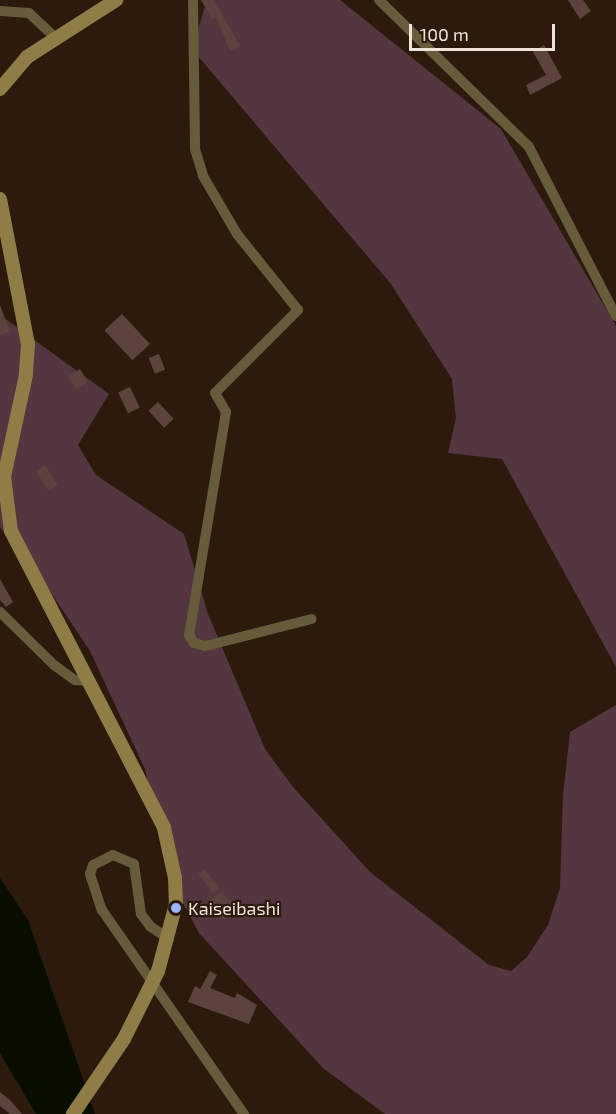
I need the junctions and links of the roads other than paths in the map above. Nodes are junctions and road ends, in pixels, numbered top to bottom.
1 (116, 0) edge
2 (193, 0) edge
3 (379, 0) edge
4 (0, 11) edge
5 (55, 37) junction
6 (0, 89) edge
7 (0, 199) edge
8 (616, 315) edge
9 (0, 612) edge
10 (312, 619) dead end
11 (88, 681) junction
12 (169, 939) junction
13 (73, 1114) edge
14 (244, 1114) edge

1 - 5 street
2 - 10 street
3 - 8 street
4 - 5 street
5 - 6 street
7 - 11 street
9 - 11 street
11 - 12 street
12 - 13 street
12 - 14 street

